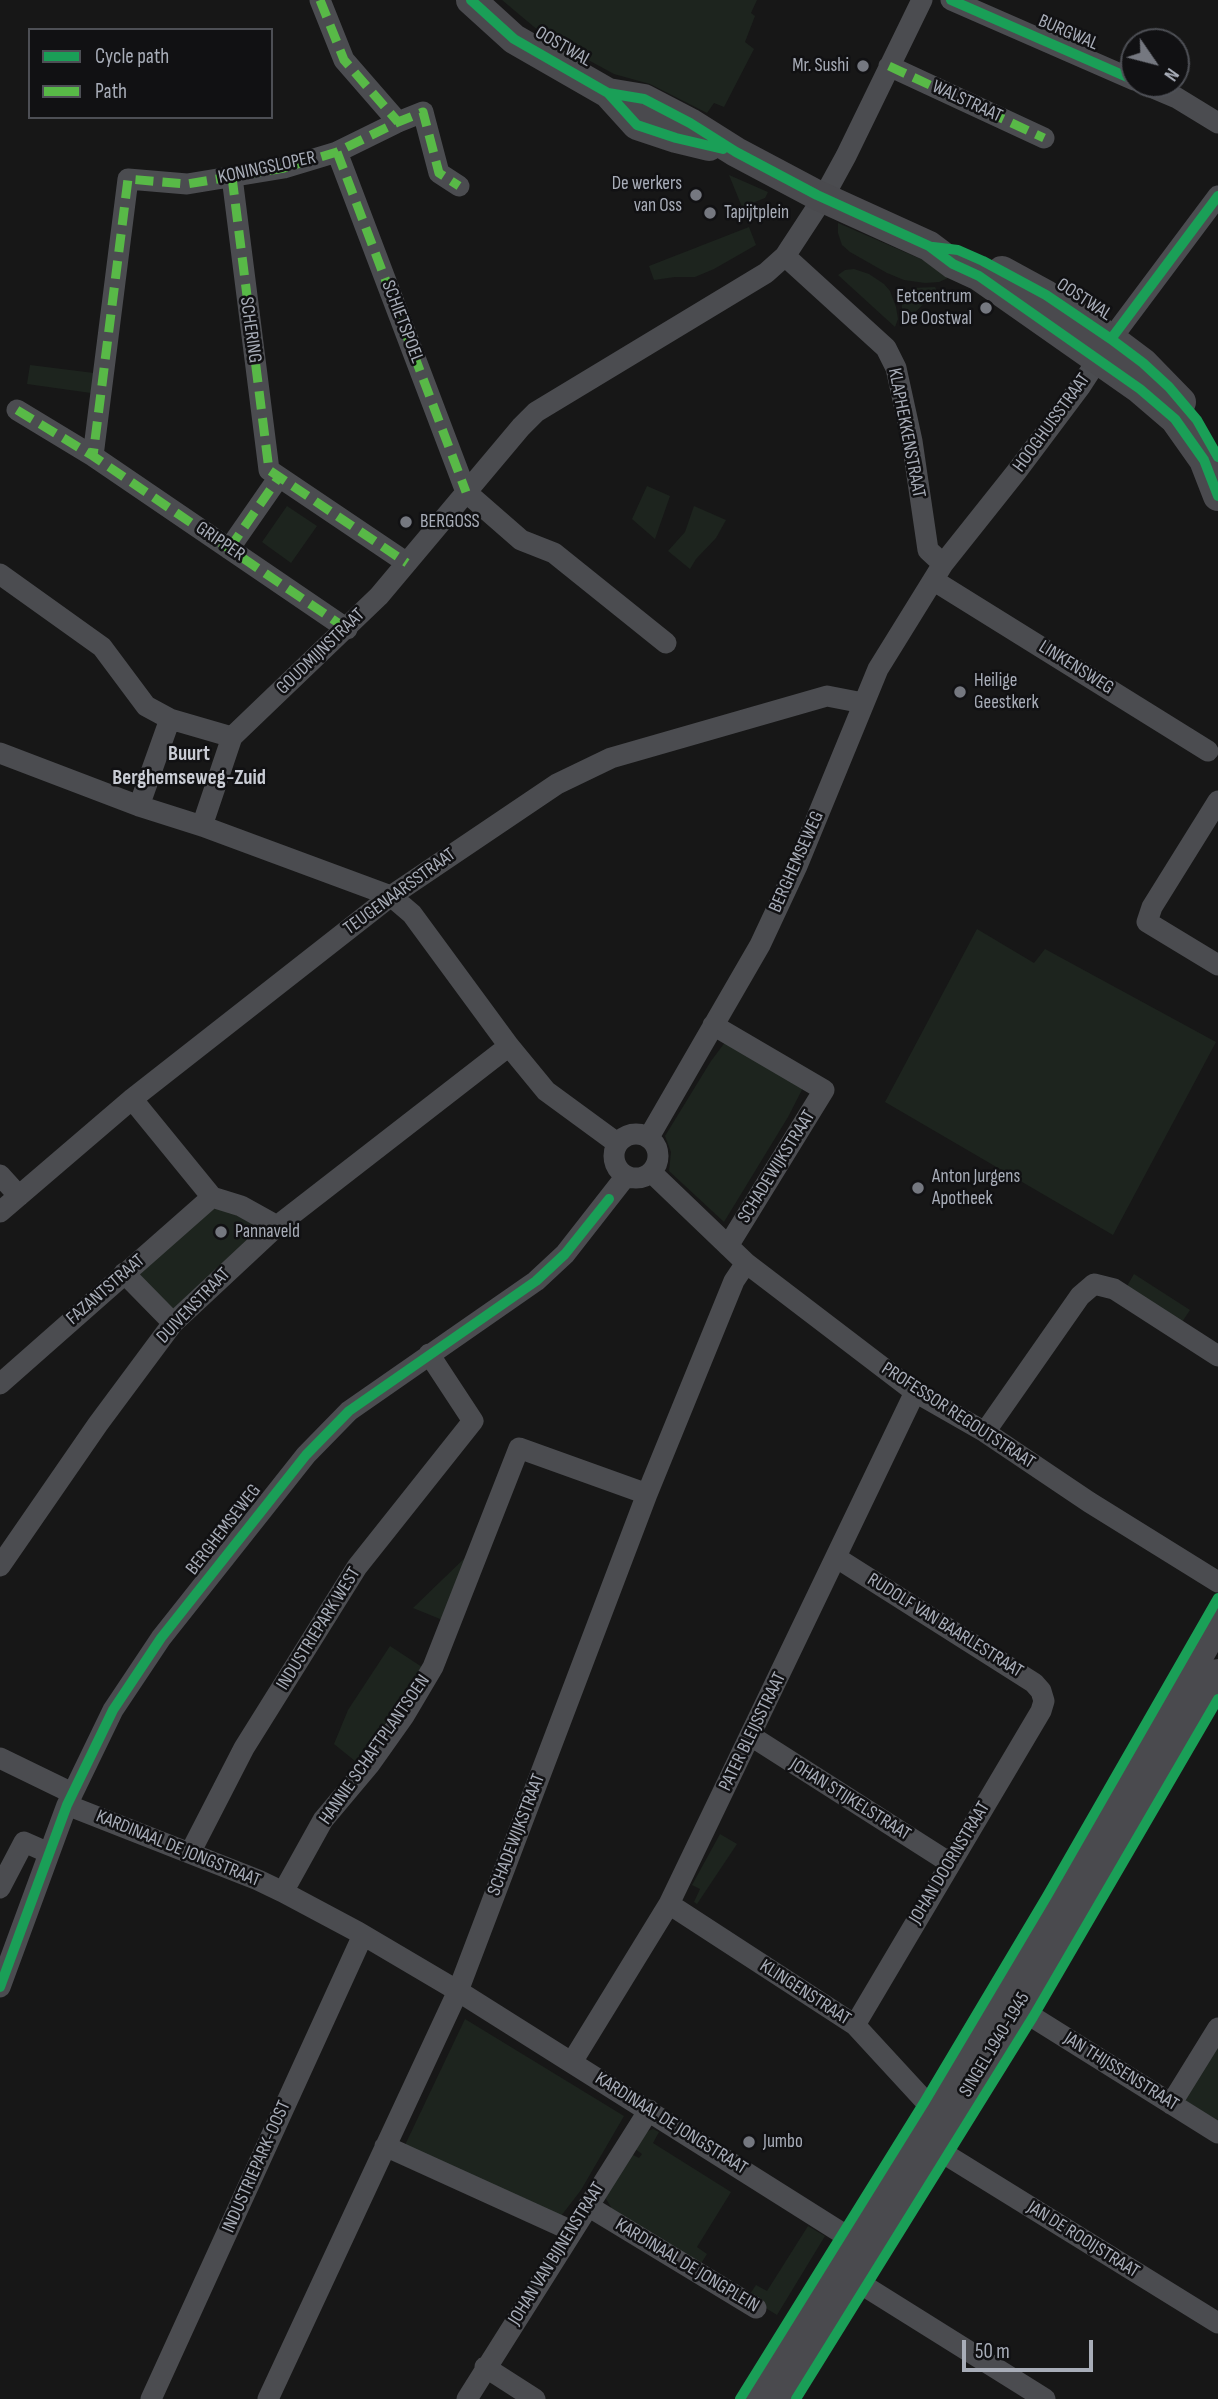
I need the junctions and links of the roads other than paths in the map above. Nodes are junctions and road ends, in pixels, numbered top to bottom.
1 (320, 0) edge
2 (471, 0) edge
3 (922, 0) edge
4 (951, 0) edge
5 (889, 66) junction
6 (1120, 74) edge
7 (1177, 98) edge
8 (398, 122) junction
9 (1218, 123) edge
10 (1044, 138) dead end
11 (337, 152) junction
12 (232, 177) junction
13 (459, 186) dead end
14 (1218, 196) edge
15 (823, 198) junction
16 (785, 256) junction
17 (1105, 349) junction
18 (17, 410) dead end
19 (93, 456) junction
20 (1218, 457) edge
21 (279, 477) junction
22 (466, 492) junction
23 (1218, 496) edge
24 (229, 548) junction
25 (407, 563) junction
26 (938, 572) junction
27 (2, 581) edge
28 (347, 629) junction
29 (666, 643) dead end
30 (863, 703) junction
31 (170, 719) junction
32 (232, 737) junction
33 (1208, 751) dead end
34 (0, 753) edge
35 (1218, 801) edge
36 (139, 806) junction
37 (202, 826) junction
38 (391, 896) junction
39 (1218, 965) edge
40 (713, 1025) junction
41 (509, 1046) junction
42 (132, 1099) junction
43 (649, 1137) junction
44 (617, 1143) junction
45 (651, 1172) junction
46 (0, 1175) edge
47 (626, 1176) junction
48 (19, 1196) junction
49 (212, 1197) junction
50 (0, 1212) edge
51 (277, 1226) junction
52 (728, 1246) junction
53 (746, 1263) junction
54 (124, 1273) junction
55 (173, 1323) junction
56 (429, 1354) junction
57 (1218, 1356) edge
58 (0, 1384) edge
59 (915, 1392) junction
60 (985, 1432) junction
61 (647, 1494) junction
62 (837, 1558) junction
63 (0, 1566) edge
64 (1218, 1582) edge
65 (1218, 1622) edge
66 (1215, 1679) edge
67 (1044, 1701) joint
68 (751, 1736) junction
69 (0, 1758) edge
70 (69, 1799) junction
71 (49, 1853) junction
72 (190, 1853) junction
73 (950, 1863) junction
74 (0, 1888) edge
75 (283, 1892) junction
76 (669, 1904) junction
77 (9, 1932) edge
78 (363, 1935) junction
79 (0, 1987) edge
80 (458, 1991) junction
81 (1028, 2014) junction
82 (855, 2025) junction
83 (1218, 2028) edge
84 (572, 2062) junction
85 (956, 2072) junction
86 (925, 2101) junction
87 (1171, 2104) junction
88 (649, 2110) junction
89 (1218, 2133) edge
90 (385, 2146) junction
91 (948, 2156) junction
92 (588, 2206) junction
93 (572, 2231) junction
94 (857, 2242) junction
95 (866, 2287) junction
96 (756, 2308) dead end
97 (1218, 2323) edge
98 (485, 2367) junction
99 (151, 2399) edge
100 (268, 2399) edge
101 (467, 2399) edge
102 (535, 2399) edge
103 (740, 2399) edge
104 (754, 2399) edge
105 (783, 2399) edge
106 (796, 2399) edge
107 (1045, 2399) edge

1 - 8 street
2 - 15 main road, OOSTWAL
3 - 5 street
4 - 6 street, BURGWAL
5 - 10 street, WALSTRAAT
5 - 15 street
7 - 9 street
8 - 11 street, KONINGSLOPER
8 - 13 street, KONINGSLOPER
11 - 12 street, KONINGSLOPER
11 - 22 street, SCHIETSPOEL
12 - 19 street, KONINGSLOPER
12 - 21 street, SCHERING
14 - 17 street, HOOGHUISSTRAAT
15 - 16 street, GOUDMIJNSTRAAT
15 - 17 main road, OOSTWAL
16 - 22 street, GOUDMIJNSTRAAT
16 - 26 street, KLAPHEKKENSTRAAT
17 - 20 main road, OOSTWAL
17 - 23 main road, OOSTWAL
17 - 26 street, HOOGHUISSTRAAT
18 - 19 street, GRIPPER
19 - 24 street, GRIPPER
21 - 24 street
21 - 25 street
22 - 25 street, GOUDMIJNSTRAAT
22 - 29 street
24 - 28 street, GRIPPER
25 - 28 street, GOUDMIJNSTRAAT
26 - 30 street, BERGHEMSEWEG
26 - 33 street, LINKENSWEG
27 - 31 street
28 - 32 street, GOUDMIJNSTRAAT
30 - 38 street, TEUGENAARSSTRAAT
30 - 40 street, BERGHEMSEWEG
31 - 32 street
31 - 36 street
32 - 37 street, GOUDMIJNSTRAAT
34 - 36 street
35 - 39 street
36 - 37 street
37 - 38 street
38 - 41 street
38 - 42 street, TEUGENAARSSTRAAT
40 - 43 street, BERGHEMSEWEG
40 - 52 street, SCHADEWIJKSTRAAT
41 - 44 street
41 - 51 street, DUIVENSTRAAT
42 - 48 street, TEUGENAARSSTRAAT
42 - 49 street
43 - 44 street
43 - 45 street
44 - 47 street
45 - 47 street
45 - 52 street, PROFESSOR REGOUTSTRAAT
46 - 48 street
47 - 56 street, BERGHEMSEWEG
48 - 50 street, TEUGENAARSSTRAAT
49 - 51 street
49 - 54 street, FAZANTSTRAAT
51 - 55 street, DUIVENSTRAAT
52 - 53 street, PROFESSOR REGOUTSTRAAT
53 - 59 street, PROFESSOR REGOUTSTRAAT
53 - 61 street, SCHADEWIJKSTRAAT
54 - 55 street
54 - 58 street, FAZANTSTRAAT
55 - 63 street, DUIVENSTRAAT
56 - 70 street, BERGHEMSEWEG
56 - 72 street, INDUSTRIEPARK WEST
57 - 60 street
59 - 60 street, PROFESSOR REGOUTSTRAAT
59 - 62 street, PATER BLEIJSSTRAAT
60 - 64 street, PROFESSOR REGOUTSTRAAT
61 - 75 street, HANNIE SCHAFTPLANTSOEN
61 - 80 street, SCHADEWIJKSTRAAT
62 - 67 street, RUDOLF VAN BAARLESTRAAT
62 - 68 street, PATER BLEIJSSTRAAT
65 - 85 main road, SINGEL 1940-1945
66 - 81 main road, SINGEL 1940-1945
67 - 73 street, JOHAN DOORNSTRAAT
68 - 73 street, JOHAN STIJKELSTRAAT
68 - 76 street, PATER BLEIJSSTRAAT
69 - 70 street, KARDINAAL DE JONGSTRAAT
70 - 71 street, BERGHEMSEWEG
70 - 72 street, KARDINAAL DE JONGSTRAAT
71 - 74 street
71 - 77 street, BERGHEMSEWEG
72 - 75 street, KARDINAAL DE JONGSTRAAT
73 - 82 street, JOHAN DOORNSTRAAT
75 - 78 street, KARDINAAL DE JONGSTRAAT
76 - 82 street, KLINGENSTRAAT
76 - 84 street, PATER BLEIJSSTRAAT
77 - 79 street, BERGHEMSEWEG
78 - 80 street
78 - 99 street, INDUSTRIEPARK-OOST
80 - 84 street, KARDINAAL DE JONGSTRAAT
80 - 90 street, SCHADEWIJKSTRAAT
81 - 87 street, JAN THIJSSENSTRAAT
81 - 91 street, SINGEL 1940-1945
81 - 94 main road, SINGEL 1940-1945
82 - 86 street, KLINGENSTRAAT
83 - 87 street
84 - 88 street, KARDINAAL DE JONGSTRAAT
85 - 86 street, SINGEL 1940-1945
85 - 94 main road, SINGEL 1940-1945
86 - 94 street, SINGEL 1940-1945
87 - 89 street, JAN THIJSSENSTRAAT
88 - 92 street, JOHAN VAN BIJNENSTRAAT
88 - 94 street, KARDINAAL DE JONGSTRAAT
90 - 93 street
90 - 100 street, SCHADEWIJKSTRAAT
91 - 95 street, SINGEL 1940-1945
91 - 97 street, JAN DE ROOIJSTRAAT
92 - 93 street, JOHAN VAN BIJNENSTRAAT
92 - 96 street, KARDINAAL DE JONGPLEIN
93 - 98 street, JOHAN VAN BIJNENSTRAAT
94 - 103 street, SINGEL 1940-1945
94 - 104 main road, SINGEL 1940-1945
94 - 105 main road, SINGEL 1940-1945
95 - 106 street, SINGEL 1940-1945
95 - 107 street
98 - 101 street, JOHAN VAN BIJNENSTRAAT
98 - 102 street

